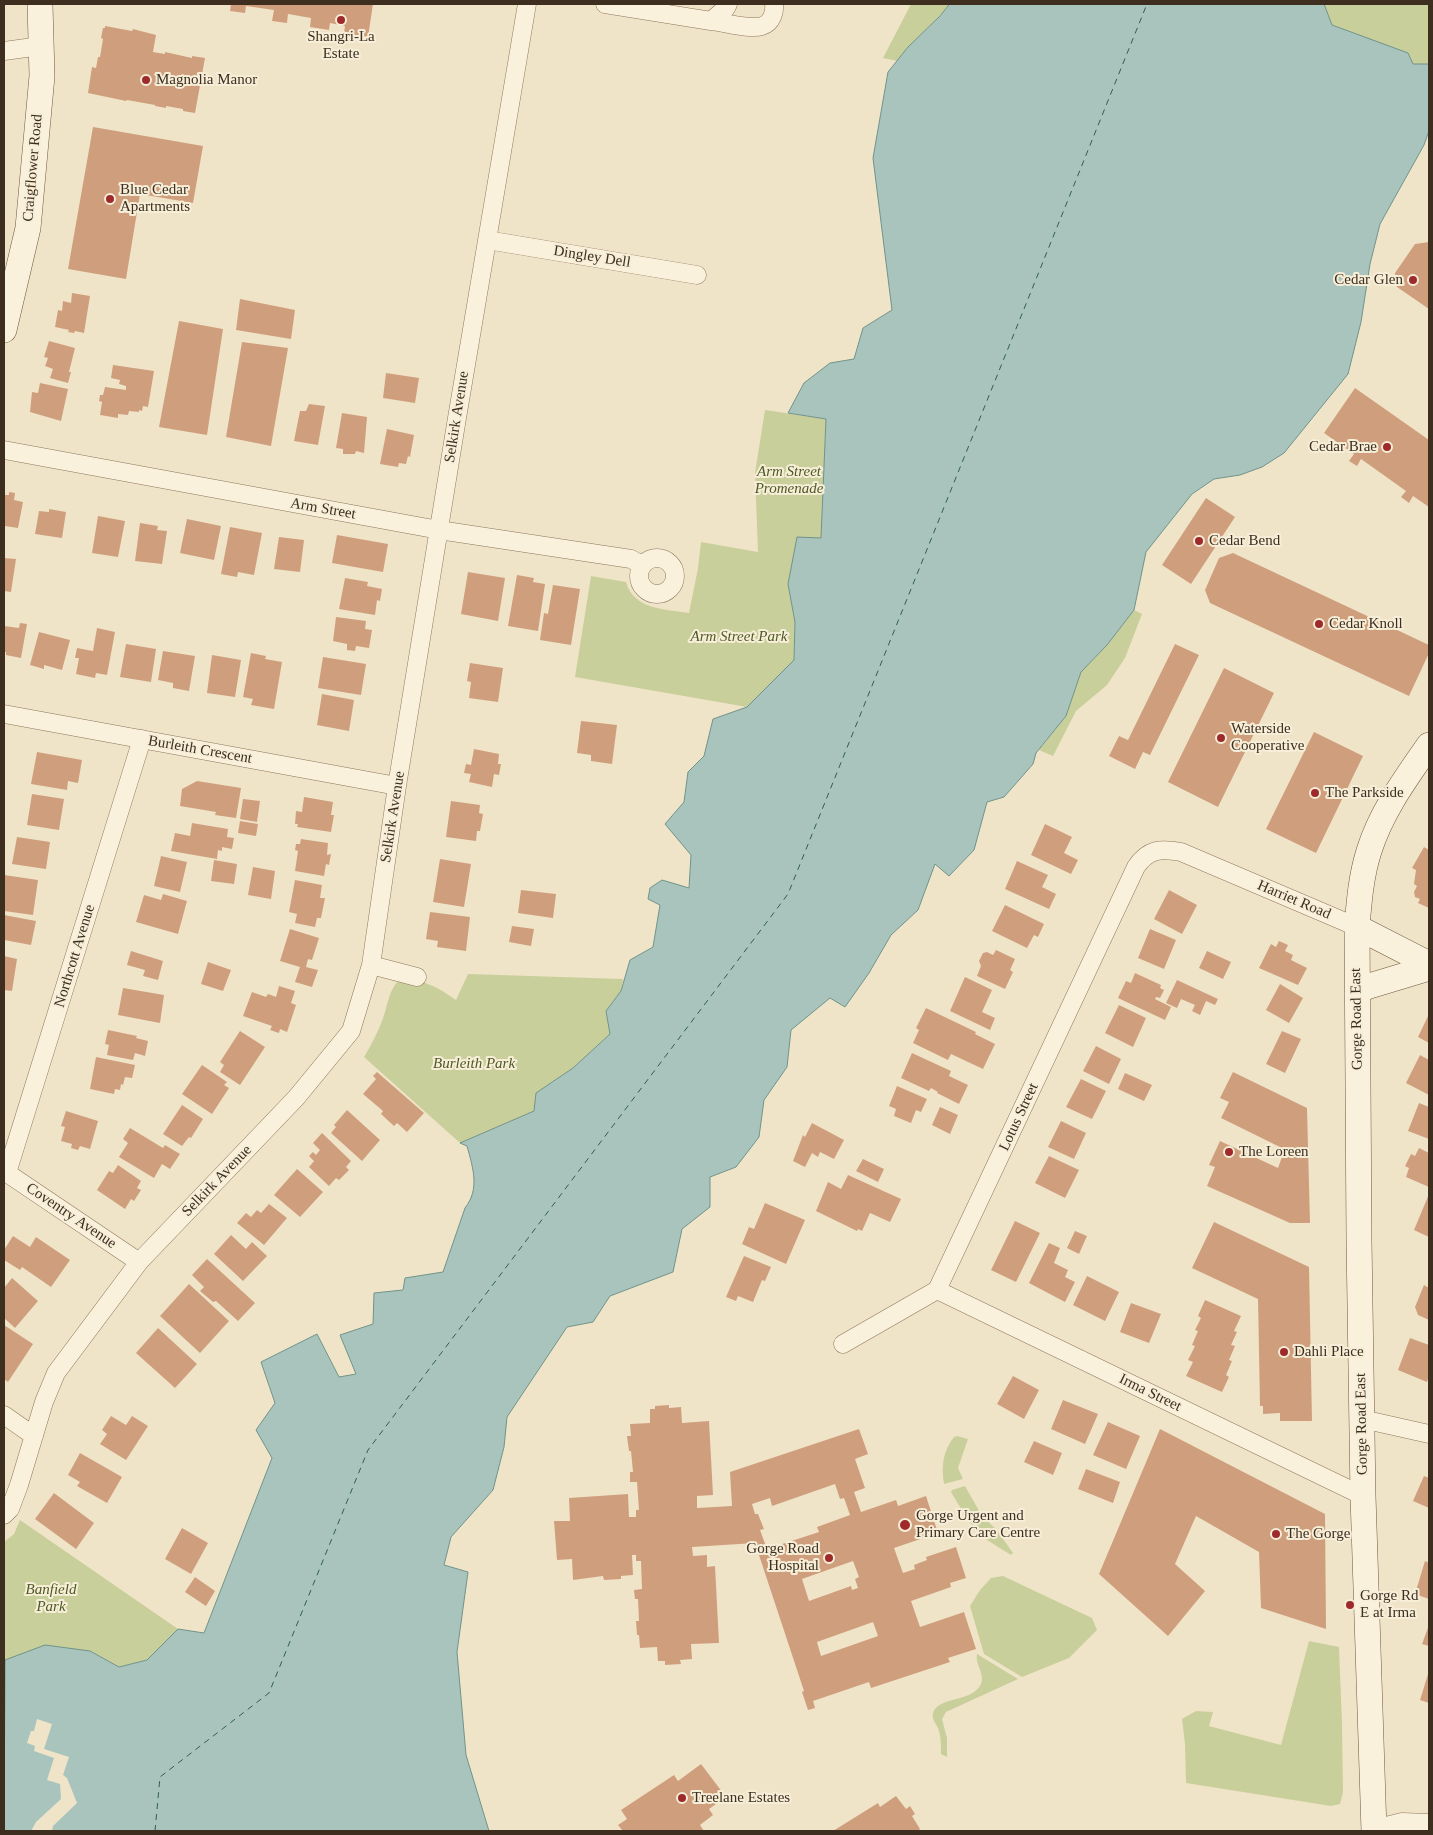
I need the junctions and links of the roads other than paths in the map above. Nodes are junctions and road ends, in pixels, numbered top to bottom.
1 (40, 4) edge
2 (527, 4) edge
3 (605, 4) edge
4 (728, 4) edge
5 (774, 4) edge
6 (711, 21) junction
7 (41, 46) junction
8 (4, 51) edge
9 (487, 240) junction
10 (698, 275) dead end
11 (4, 330) edge
12 (4, 450) edge
13 (439, 530) junction
14 (642, 566) dead end
15 (4, 714) edge
16 (142, 739) junction
17 (1429, 745) edge
18 (397, 786) junction
19 (1154, 852) joint
20 (1357, 927) junction
21 (1429, 964) edge
22 (371, 965) junction
23 (1429, 968) edge
24 (417, 977) dead end
25 (1357, 994) junction
26 (5, 1172) edge
27 (139, 1262) junction
28 (937, 1290) junction
29 (843, 1344) dead end
30 (4, 1415) edge
31 (1362, 1419) junction
32 (1429, 1434) edge
33 (34, 1436) junction
34 (1363, 1496) junction
35 (4, 1516) edge
36 (1429, 1823) edge
37 (1374, 1830) edge

1 - 7 main road, Craigflower Road
2 - 9 street, Selkirk Avenue
3 - 6 street
4 - 6 street
5 - 6 street
7 - 8 street
7 - 11 main road, Craigflower Road
9 - 10 street, Dingley Dell
9 - 13 street, Selkirk Avenue
12 - 13 street, Arm Street
13 - 14 street, Arm Street
13 - 18 street, Selkirk Avenue
15 - 16 street, Burleith Crescent
16 - 18 street, Burleith Crescent
16 - 26 street, Northcott Avenue
17 - 20 main road, Gorge Road East
18 - 22 street, Selkirk Avenue
19 - 20 street, Harriet Road
19 - 28 street, Lotus Street
20 - 21 main road, Harriet Road
20 - 25 main road, Gorge Road East
22 - 24 street
22 - 27 street, Selkirk Avenue
23 - 25 main road
25 - 31 main road, Gorge Road East
26 - 27 street, Coventry Avenue
27 - 33 street, Selkirk Avenue
28 - 29 street
28 - 34 street, Irma Street
30 - 33 street
31 - 32 street
31 - 34 main road, Gorge Road East
33 - 35 street, Selkirk Avenue
34 - 37 main road, Gorge Road East
36 - 37 street

